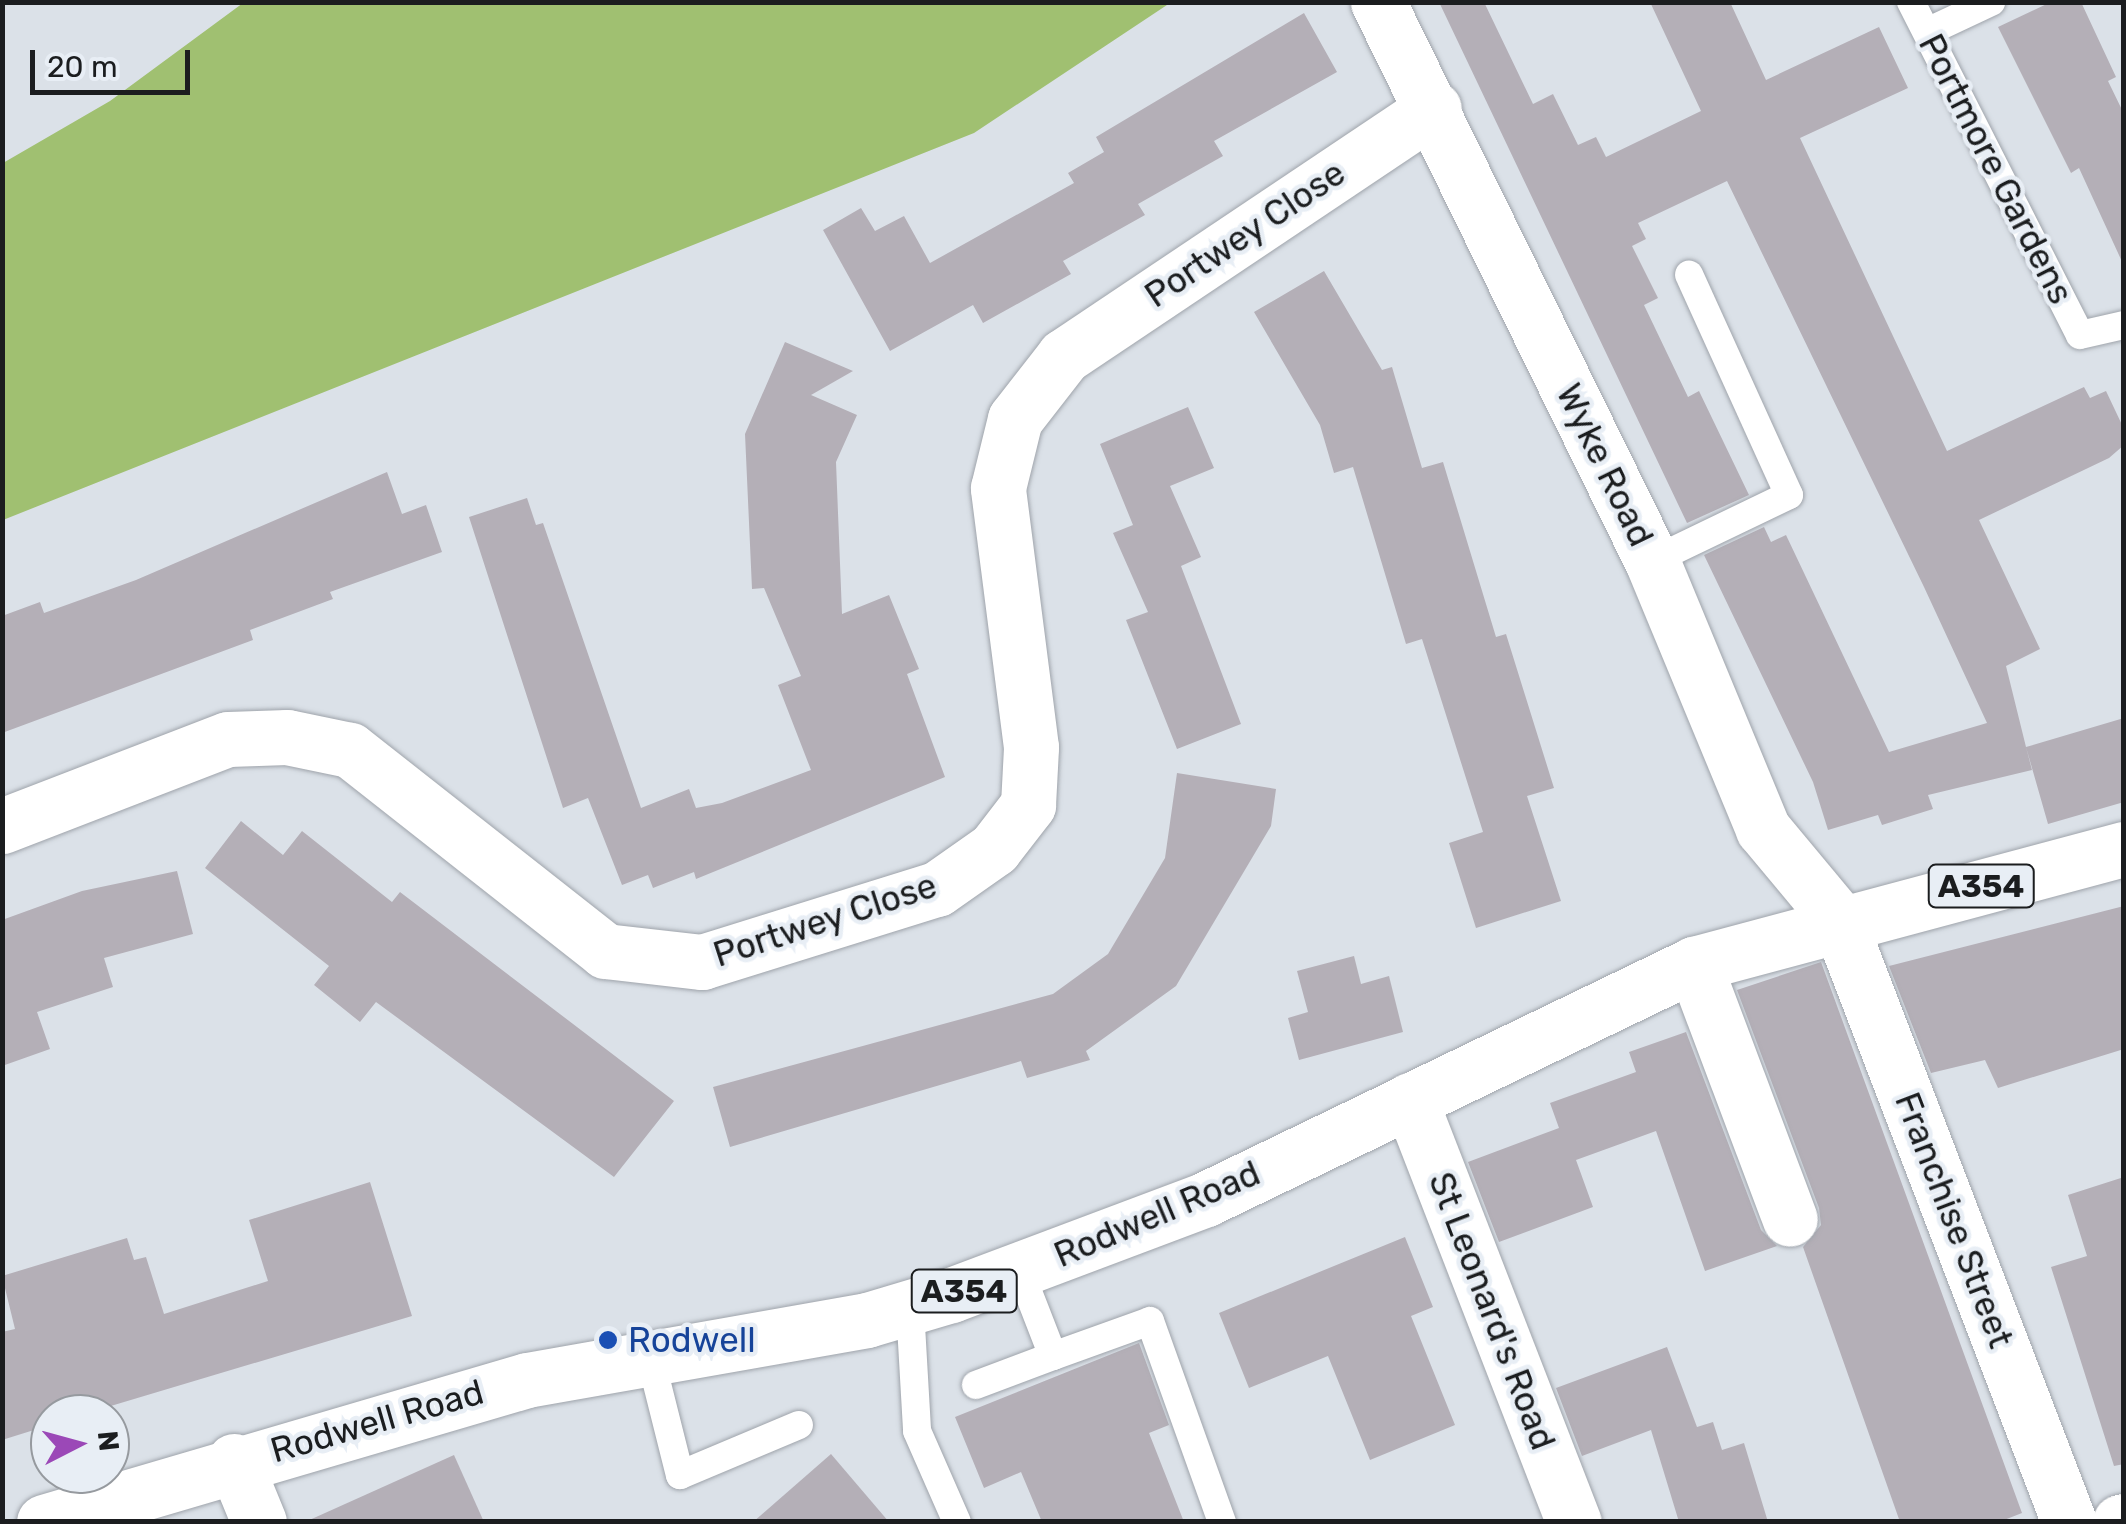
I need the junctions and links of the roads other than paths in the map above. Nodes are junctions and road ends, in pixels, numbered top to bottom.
1 (1378, 2) edge
2 (1911, 2) edge
3 (1991, 2) edge
4 (1928, 32) junction
5 (1434, 108) junction
6 (1689, 275) dead end
7 (2124, 325) edge
8 (1652, 562) junction
9 (2, 826) edge
10 (2124, 849) edge
11 (1838, 919) junction
12 (1694, 964) junction
13 (1410, 1100) junction
14 (1790, 1219) dead end
15 (1020, 1271) junction
16 (910, 1308) junction
17 (650, 1356) junction
18 (1053, 1356) junction
19 (976, 1385) dead end
20 (798, 1425) dead end
21 (234, 1461) junction
22 (44, 1522) edge
23 (259, 1522) edge
24 (957, 1522) edge
25 (1222, 1522) edge
26 (1574, 1522) edge
27 (2069, 1522) edge

1 - 5 main road, Wyke Road
2 - 4 lane, Portmore Gardens
3 - 4 lane
4 - 7 lane, Portmore Gardens
5 - 8 main road, Wyke Road
5 - 9 main road, Portwey Close
6 - 8 lane
8 - 11 main road, Wyke Road
10 - 11 main road, Rodwell Road / A354
11 - 12 main road, Rodwell Road / A354
11 - 27 main road, Franchise Street
12 - 13 main road, Rodwell Road / A354
12 - 14 main road
13 - 15 main road, Rodwell Road / A354
13 - 26 main road, St Leonard's Road
15 - 16 main road, Rodwell Road / A354
15 - 18 lane
16 - 17 main road, Rodwell Road / A354
16 - 24 lane
17 - 20 lane
17 - 21 main road, Rodwell Road / A354
18 - 19 lane
18 - 25 lane
21 - 22 main road, Rodwell Road / A354
21 - 23 main road

